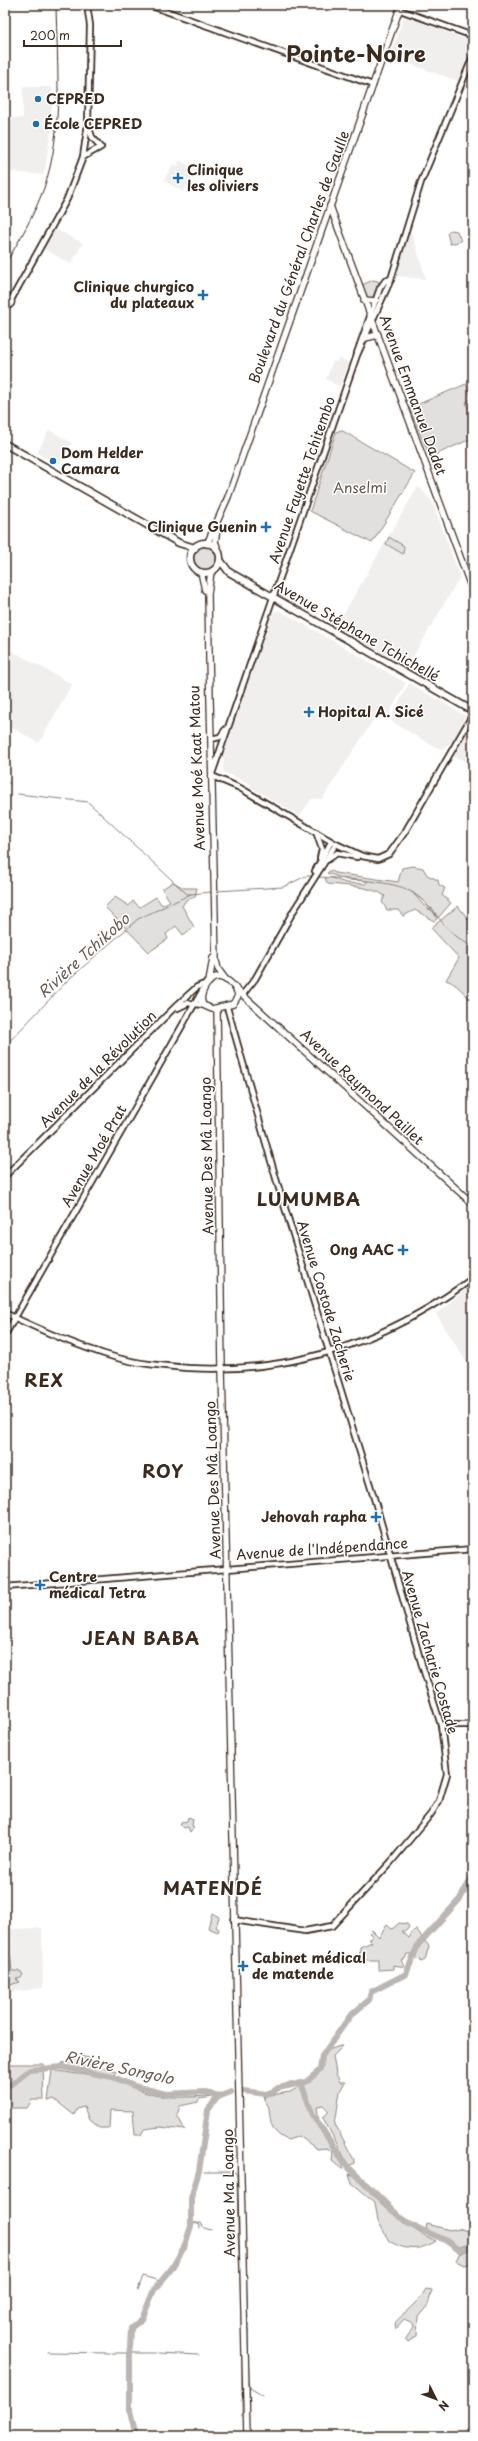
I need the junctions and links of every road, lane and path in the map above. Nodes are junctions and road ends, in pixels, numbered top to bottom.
1 (87, 5) edge
2 (149, 5) edge
3 (400, 7) edge
4 (473, 36) edge
5 (473, 56) edge
6 (373, 85) junction
7 (88, 123) junction
8 (83, 156) junction
9 (330, 206) junction
10 (391, 279) junction
11 (364, 300) junction
12 (375, 301) junction
13 (7, 302) edge
14 (5, 311) edge
15 (370, 313) junction
16 (373, 320) junction
17 (378, 335) junction
18 (366, 338) junction
19 (357, 355) junction
20 (5, 444) edge
21 (221, 516) junction
22 (179, 543) junction
23 (207, 544) junction
24 (195, 548) junction
25 (218, 550) junction
26 (191, 557) junction
27 (220, 560) junction
28 (213, 570) junction
29 (201, 572) junction
30 (230, 572) junction
31 (473, 592) edge
32 (272, 597) junction
33 (473, 713) edge
34 (228, 725) junction
35 (211, 739) junction
36 (212, 775) junction
37 (315, 831) junction
38 (333, 843) junction
39 (378, 859) junction
40 (322, 861) junction
41 (214, 962) junction
42 (226, 980) junction
43 (209, 982) junction
44 (235, 988) junction
45 (204, 989) junction
46 (244, 994) junction
47 (237, 1000) junction
48 (194, 1004) junction
49 (203, 1005) junction
50 (227, 1007) junction
51 (217, 1009) junction
52 (5, 1176) edge
53 (5, 1179) edge
54 (473, 1204) edge
55 (473, 1278) edge
56 (5, 1313) edge
57 (15, 1318) junction
58 (5, 1335) edge
59 (330, 1353) junction
60 (222, 1369) junction
61 (473, 1549) edge
62 (390, 1556) junction
63 (227, 1568) junction
64 (5, 1587) edge
65 (441, 1725) junction
66 (473, 1725) edge
67 (234, 1920) junction
68 (235, 1950) joint
69 (247, 2436) edge

1 - 7 street
2 - 6 street
3 - 4 street
3 - 6 main road, Boulevard du Général Charles de Gaulle
5 - 10 street, Avenue Fayette Tchitembo
6 - 9 main road, Boulevard du Général Charles de Gaulle
7 - 8 street
7 - 8 street
8 - 13 street
9 - 11 main road, Avenue Emmanuel Dadet
9 - 21 main road, Boulevard du Général Charles de Gaulle
10 - 12 street, Avenue Fayette Tchitembo
10 - 16 street, Avenue Fayette Tchitembo
11 - 12 main road
11 - 15 main road, Avenue Emmanuel Dadet
12 - 15 street, Avenue Fayette Tchitembo
13 - 14 highway
15 - 16 main road, Avenue Emmanuel Dadet
15 - 19 street, Avenue Fayette Tchitembo
16 - 17 main road, Avenue Emmanuel Dadet
16 - 18 street, Avenue Fayette Tchitembo
17 - 18 main road
17 - 31 main road, Avenue Emmanuel Dadet
18 - 19 street, Avenue Fayette Tchitembo
19 - 32 street, Avenue Fayette Tchitembo
20 - 22 highway
21 - 23 main road, Boulevard du Général Charles de Gaulle
21 - 25 main road, Boulevard du Général Charles de Gaulle
22 - 24 highway
22 - 26 highway
23 - 24 highway
23 - 25 highway
24 - 26 highway
25 - 27 highway
26 - 29 highway
27 - 28 highway
27 - 30 highway, Avenue Stéphane Tchichellé
28 - 29 highway
28 - 30 highway, Avenue Stéphane Tchichellé
28 - 35 main road, Avenue Moé Kaat Matou
29 - 41 main road, Avenue Moé Kaat Matou
30 - 32 highway, Avenue Stéphane Tchichellé
32 - 33 highway, Avenue Stéphane Tchichellé
32 - 34 street, Avenue Fayette Tchitembo
33 - 39 street
34 - 35 street, Avenue Fayette Tchitembo
34 - 36 street, Avenue Fayette Tchitembo
35 - 36 main road, Avenue Moé Kaat Matou
36 - 37 street
36 - 41 main road, Avenue Moé Kaat Matou
37 - 38 street
37 - 40 street
38 - 39 street
38 - 40 street
39 - 40 street
40 - 46 street
41 - 42 main road
41 - 43 main road
42 - 43 main road
42 - 44 main road
43 - 45 main road
43 - 52 street, Avenue de la Révolution
44 - 46 main road, Avenue Raymond Paillet
44 - 47 main road
45 - 48 street, Avenue Moé Prat
45 - 49 main road
46 - 47 main road
46 - 54 main road, Avenue Raymond Paillet
47 - 50 main road
48 - 49 street, Avenue de la Révolution
48 - 53 street, Avenue de la Révolution
48 - 57 street, Avenue Moé Prat
49 - 51 main road
50 - 51 main road
50 - 59 street, Avenue Costode Zacherie
51 - 60 main road, Avenue Des Mâ Loango
55 - 59 street
56 - 57 street
57 - 58 street, Avenue Moé Prat
57 - 60 street
59 - 60 street
59 - 62 street, Avenue Costode Zacherie
60 - 63 main road, Avenue Des Mâ Loango
61 - 62 street, Avenue de l'Indépendance
62 - 63 street, Avenue de l'Indépendance
62 - 65 street, Avenue Zacharie Costade
63 - 64 street, Avenue de l'Indépendance
63 - 67 main road, Avenue Des Mâ Loango
65 - 66 street
65 - 67 street, Avenue Zacharie Costade
67 - 68 main road, Avenue Des Mâ Loango
68 - 69 main road, Avenue Ma Loango

